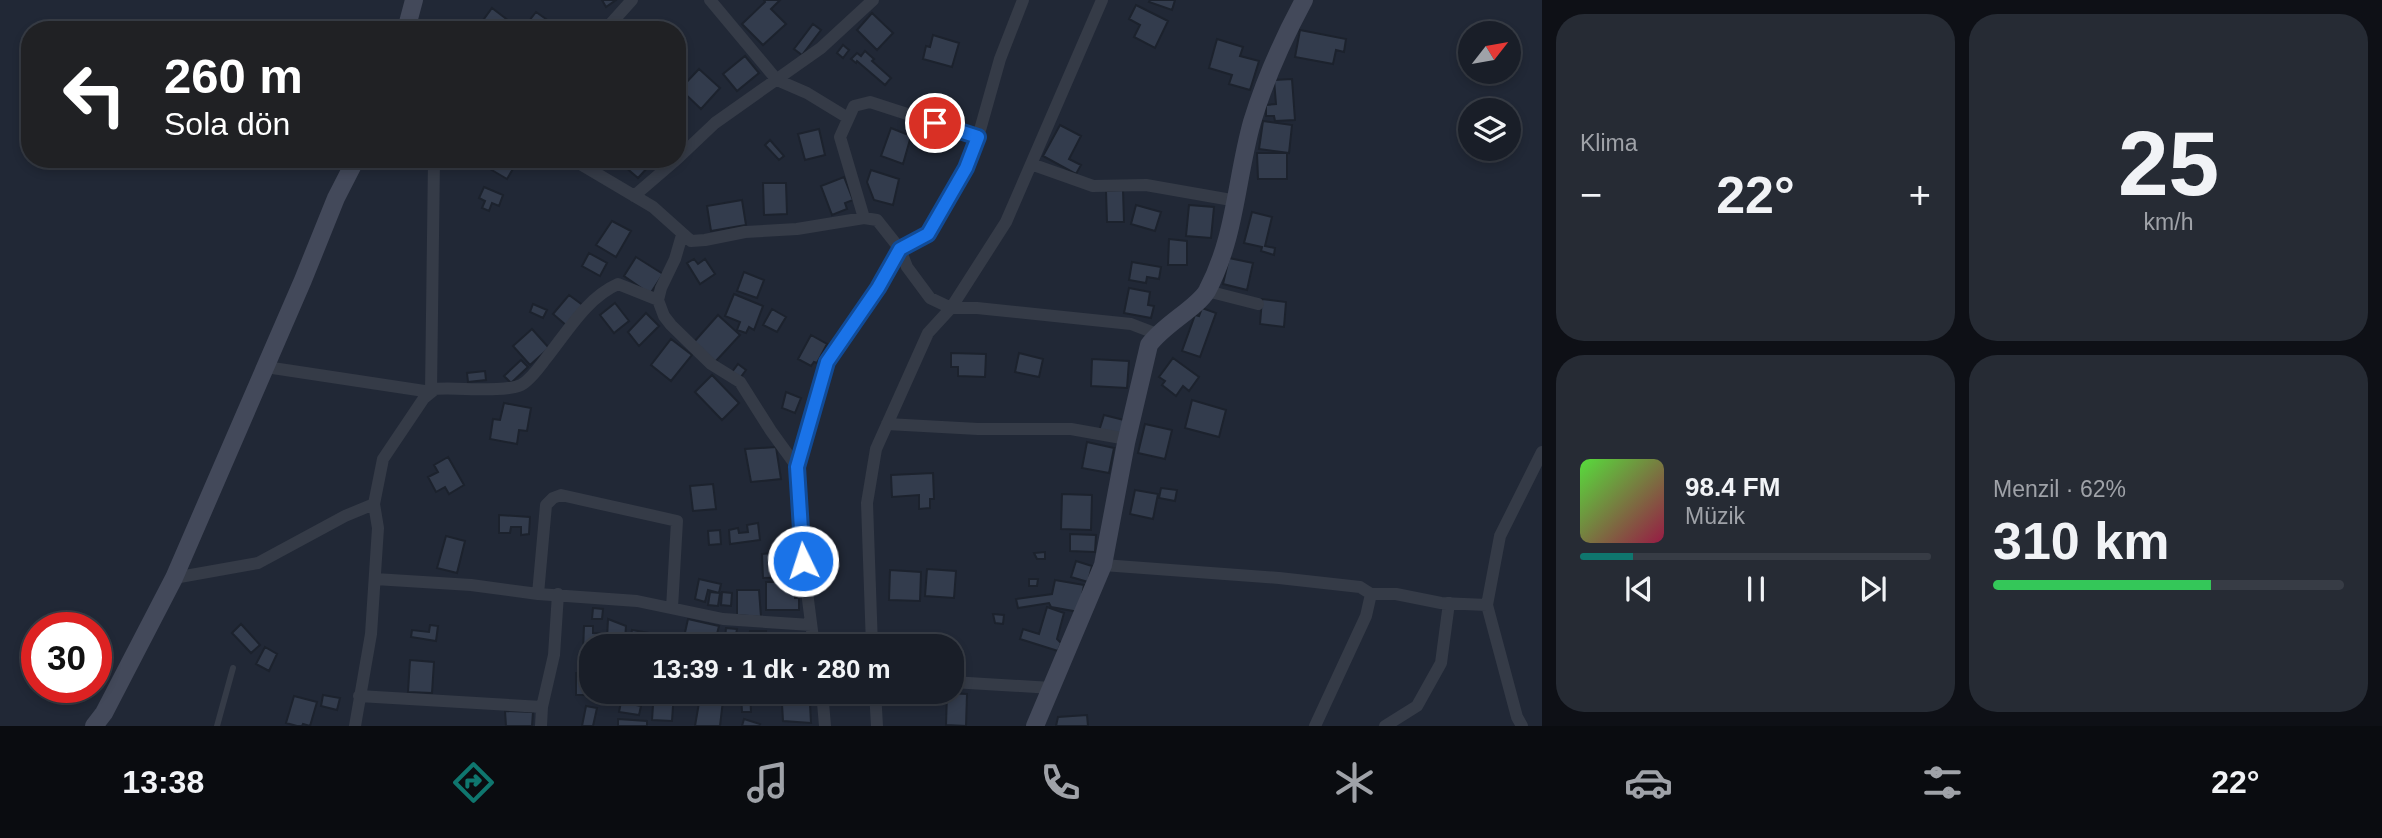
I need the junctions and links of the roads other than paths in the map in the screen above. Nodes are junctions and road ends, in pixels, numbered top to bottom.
1 (414, 0) edge
2 (632, 0) edge
3 (710, 0) edge
4 (873, 0) edge
5 (1023, 0) edge
6 (1102, 0) edge
7 (1304, 0) edge
8 (408, 21) edge
9 (613, 21) edge
10 (777, 80) junction
11 (848, 118) junction
12 (978, 137) junction
13 (686, 150) edge
14 (1031, 164) junction
15 (351, 168) edge
16 (434, 168) edge
17 (587, 168) edge
18 (667, 168) edge
19 (634, 196) junction
20 (1237, 201) junction
21 (864, 218) junction
22 (682, 234) junction
23 (900, 249) junction
24 (1207, 291) junction
25 (658, 300) junction
26 (1258, 304) dead end
27 (951, 308) junction
28 (1157, 334) junction
29 (266, 367) junction
30 (431, 392) junction
31 (887, 424) junction
32 (1127, 439) junction
33 (1542, 452) edge
34 (797, 467) junction
35 (374, 504) junction
36 (1102, 565) junction
37 (174, 578) junction
38 (375, 579) junction
39 (538, 594) junction
40 (558, 594) junction
41 (1371, 594) junction
42 (1449, 603) junction
43 (1487, 605) junction
44 (672, 608) junction
45 (811, 625) junction
46 (812, 634) edge
47 (871, 634) edge
48 (233, 668) dead end
49 (964, 683) edge
50 (1052, 688) junction
51 (359, 696) junction
52 (823, 704) edge
53 (876, 704) edge
54 (542, 707) junction
55 (95, 726) edge
56 (217, 726) edge
57 (355, 726) edge
58 (541, 726) edge
59 (825, 726) edge
60 (877, 726) edge
61 (1035, 726) edge
62 (1315, 726) edge
63 (1385, 726) edge
64 (1522, 726) edge

1 - 8 street
2 - 9 street
3 - 10 street
4 - 10 street
5 - 12 street
6 - 14 street
7 - 20 street
10 - 11 street
10 - 13 street
11 - 12 street
11 - 21 street
12 - 23 street
14 - 20 street
14 - 27 street
15 - 29 street
16 - 30 street
17 - 19 street
18 - 19 street
19 - 22 street
20 - 24 street
21 - 22 street
21 - 23 street
22 - 25 street
23 - 27 street
23 - 34 street
24 - 26 street
24 - 28 street
25 - 30 street
25 - 34 street
27 - 28 street
27 - 31 street
28 - 32 street
29 - 30 street
29 - 37 street
30 - 35 street
31 - 32 street
31 - 47 street
32 - 36 street
33 - 43 street
34 - 45 street
35 - 37 street
35 - 38 street
36 - 41 street
36 - 50 street
37 - 55 street
38 - 39 street
38 - 51 street
39 - 40 street
39 - 44 street
40 - 44 street
40 - 54 street
41 - 42 street
41 - 62 street
42 - 43 street
42 - 63 street
43 - 64 street
44 - 45 street
45 - 46 street
48 - 56 lane
49 - 50 street
50 - 61 street
51 - 54 street
51 - 57 street
52 - 59 street
53 - 60 street
54 - 58 street

